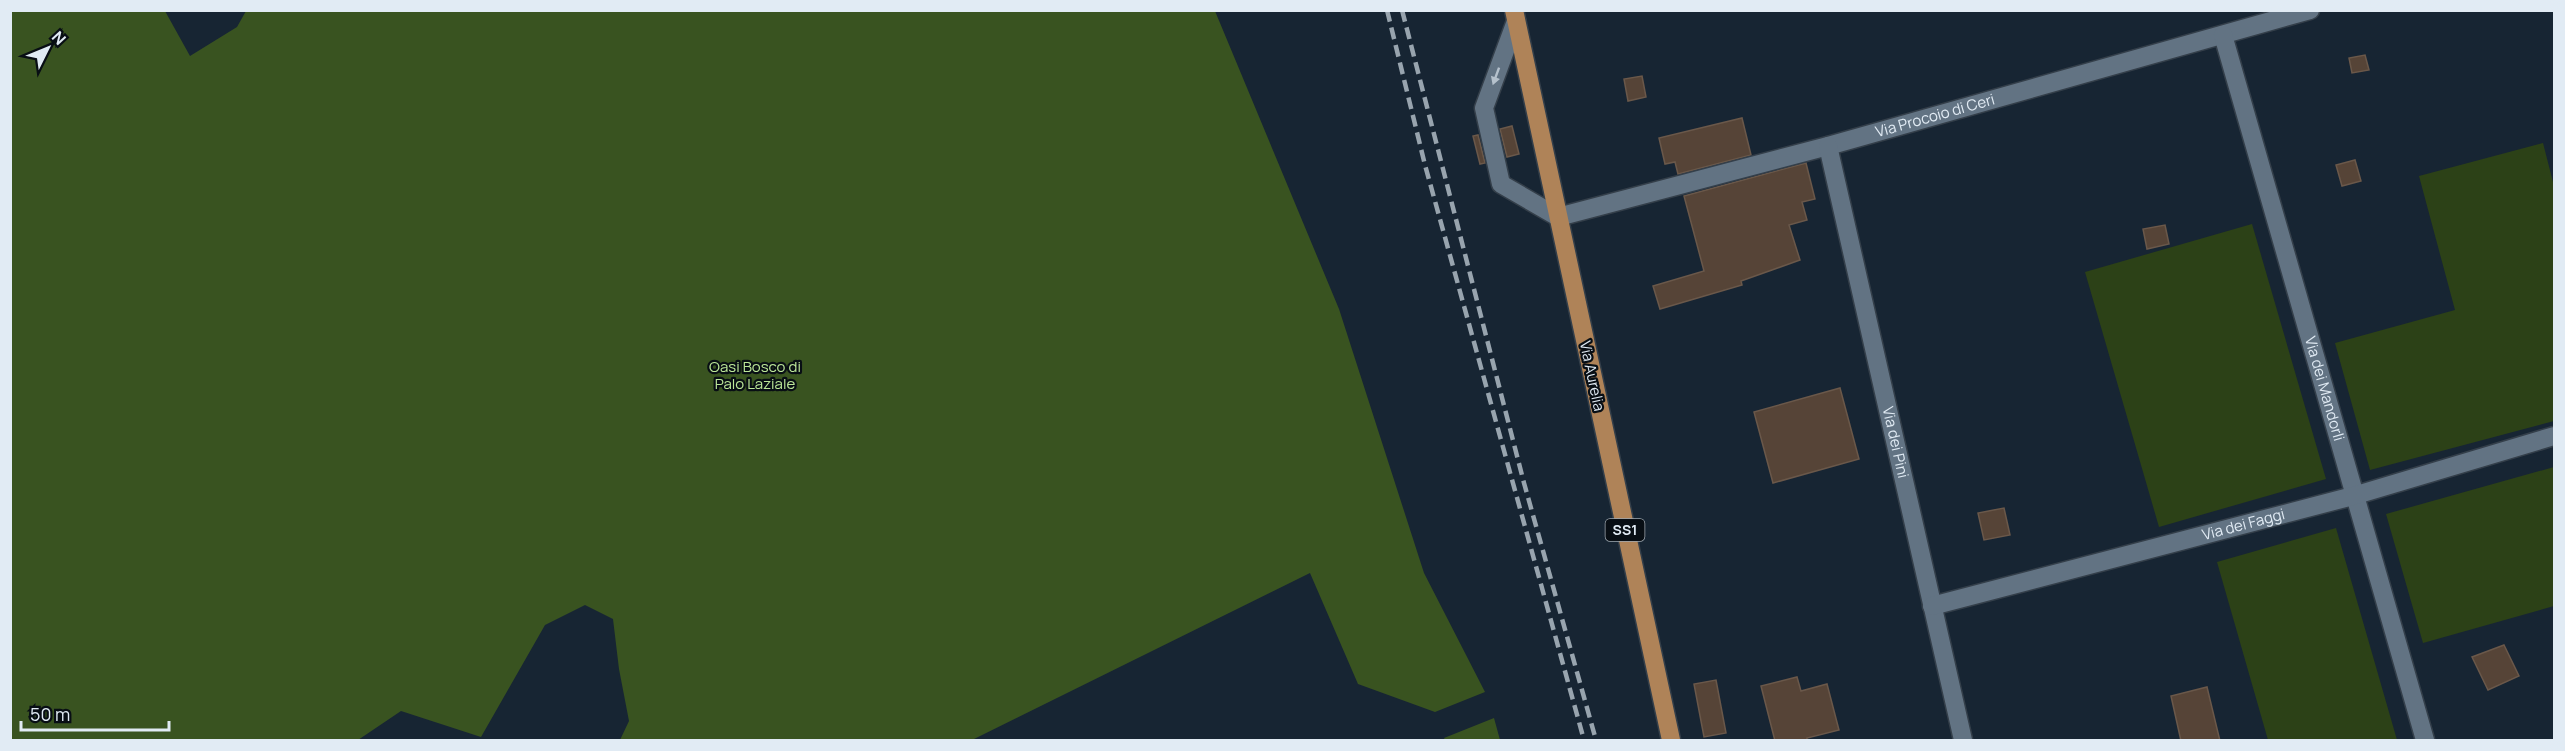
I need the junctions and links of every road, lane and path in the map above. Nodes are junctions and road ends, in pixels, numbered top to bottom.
1 (2310, 10) edge
2 (1515, 16) edge
3 (2223, 35) junction
4 (1828, 146) junction
5 (1558, 217) junction
6 (2554, 436) edge
7 (2353, 496) junction
8 (1932, 606) junction
9 (1671, 741) edge
10 (1963, 741) edge
11 (2425, 741) edge

1 - 3 street, Via Procoio di Ceri
2 - 5 main road, Via Aurelia / SS1
2 -> 5 street
3 - 4 street, Via Procoio di Ceri
3 - 7 street, Via dei Mandorli
4 - 5 street, Via Procoio di Ceri
4 - 8 street, Via dei Pini
5 - 9 main road, Via Aurelia / SS1
6 - 7 street, Via dei Faggi
7 - 8 street, Via dei Faggi
7 - 11 street, Via dei Mandorli
8 - 10 street, Via dei Pini

